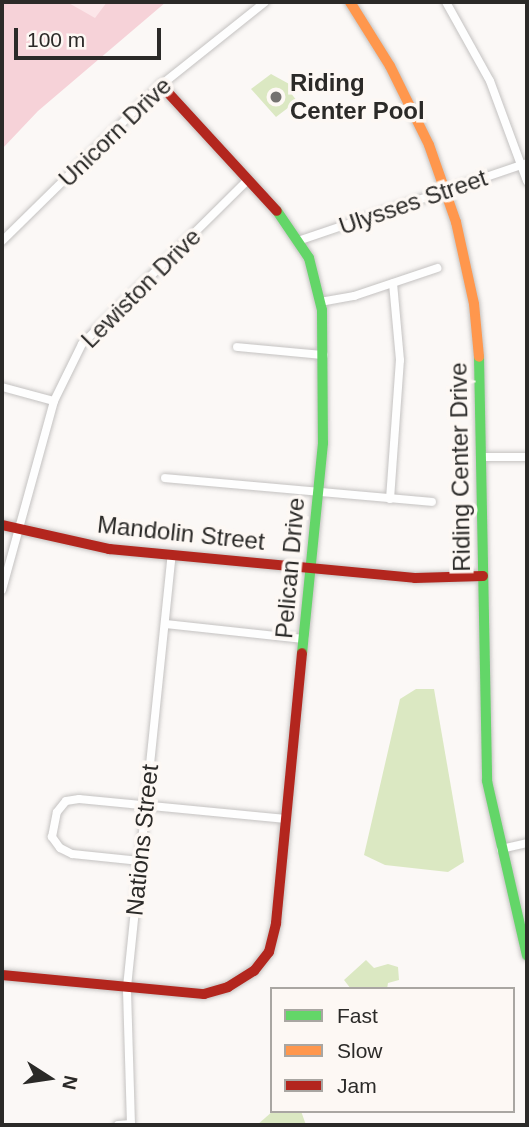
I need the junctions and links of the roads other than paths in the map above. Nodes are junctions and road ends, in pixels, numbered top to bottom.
1 (265, 2) edge
2 (350, 2) edge
3 (446, 2) edge
4 (161, 85) junction
5 (525, 163) edge
6 (248, 180) junction
7 (527, 181) edge
8 (446, 190) junction
9 (2, 241) edge
10 (298, 241) junction
11 (437, 268) dead end
12 (393, 283) junction
13 (320, 302) junction
14 (237, 347) dead end
15 (324, 355) junction
16 (2, 387) edge
17 (54, 401) junction
18 (483, 457) junction
19 (527, 457) edge
20 (165, 478) dead end
21 (318, 492) junction
22 (390, 499) junction
23 (432, 502) dead end
24 (2, 525) edge
25 (19, 530) junction
26 (172, 555) junction
27 (311, 568) junction
28 (483, 576) junction
29 (2, 590) edge
30 (165, 624) junction
31 (304, 639) junction
32 (146, 804) junction
33 (286, 819) junction
34 (527, 843) edge
35 (501, 849) junction
36 (140, 861) junction
37 (527, 955) edge
38 (2, 975) edge
39 (127, 987) junction
40 (118, 1125) edge
41 (131, 1125) edge

1 - 4 street, Unicorn Drive
2 - 8 street, Riding Center Drive
3 - 5 street
4 - 6 street, Pelican Drive
4 - 9 street, Unicorn Drive
5 - 7 street
5 - 8 street, Ulysses Street
6 - 10 street, Pelican Drive
6 - 17 street, Lewiston Drive
8 - 10 street, Ulysses Street
8 - 18 street, Riding Center Drive
10 - 13 street, Pelican Drive
11 - 12 street
12 - 13 street
12 - 22 street
13 - 15 street, Pelican Drive
14 - 15 street
15 - 21 street, Pelican Drive
16 - 17 street
17 - 25 street, Lewiston Drive
18 - 19 street
18 - 28 street, Riding Center Drive
20 - 21 street
21 - 22 street
21 - 27 street, Pelican Drive
22 - 23 street
24 - 25 street, Mandolin Street
25 - 26 street, Mandolin Street
25 - 29 street, Lewiston Drive
26 - 27 street, Mandolin Street
26 - 30 street, Nations Street
27 - 28 street, Mandolin Street
27 - 31 street, Pelican Drive
28 - 35 street, Riding Center Drive
30 - 31 street
30 - 32 street, Nations Street
31 - 33 street, Pelican Drive
32 - 33 street
32 - 36 street, Nations Street
32 - 36 street
33 - 39 street, Pelican Drive
34 - 35 street
35 - 37 street, Riding Center Drive
36 - 39 street, Nations Street
38 - 39 street, Pelican Drive
39 - 41 street, Nations Street
40 - 41 street

